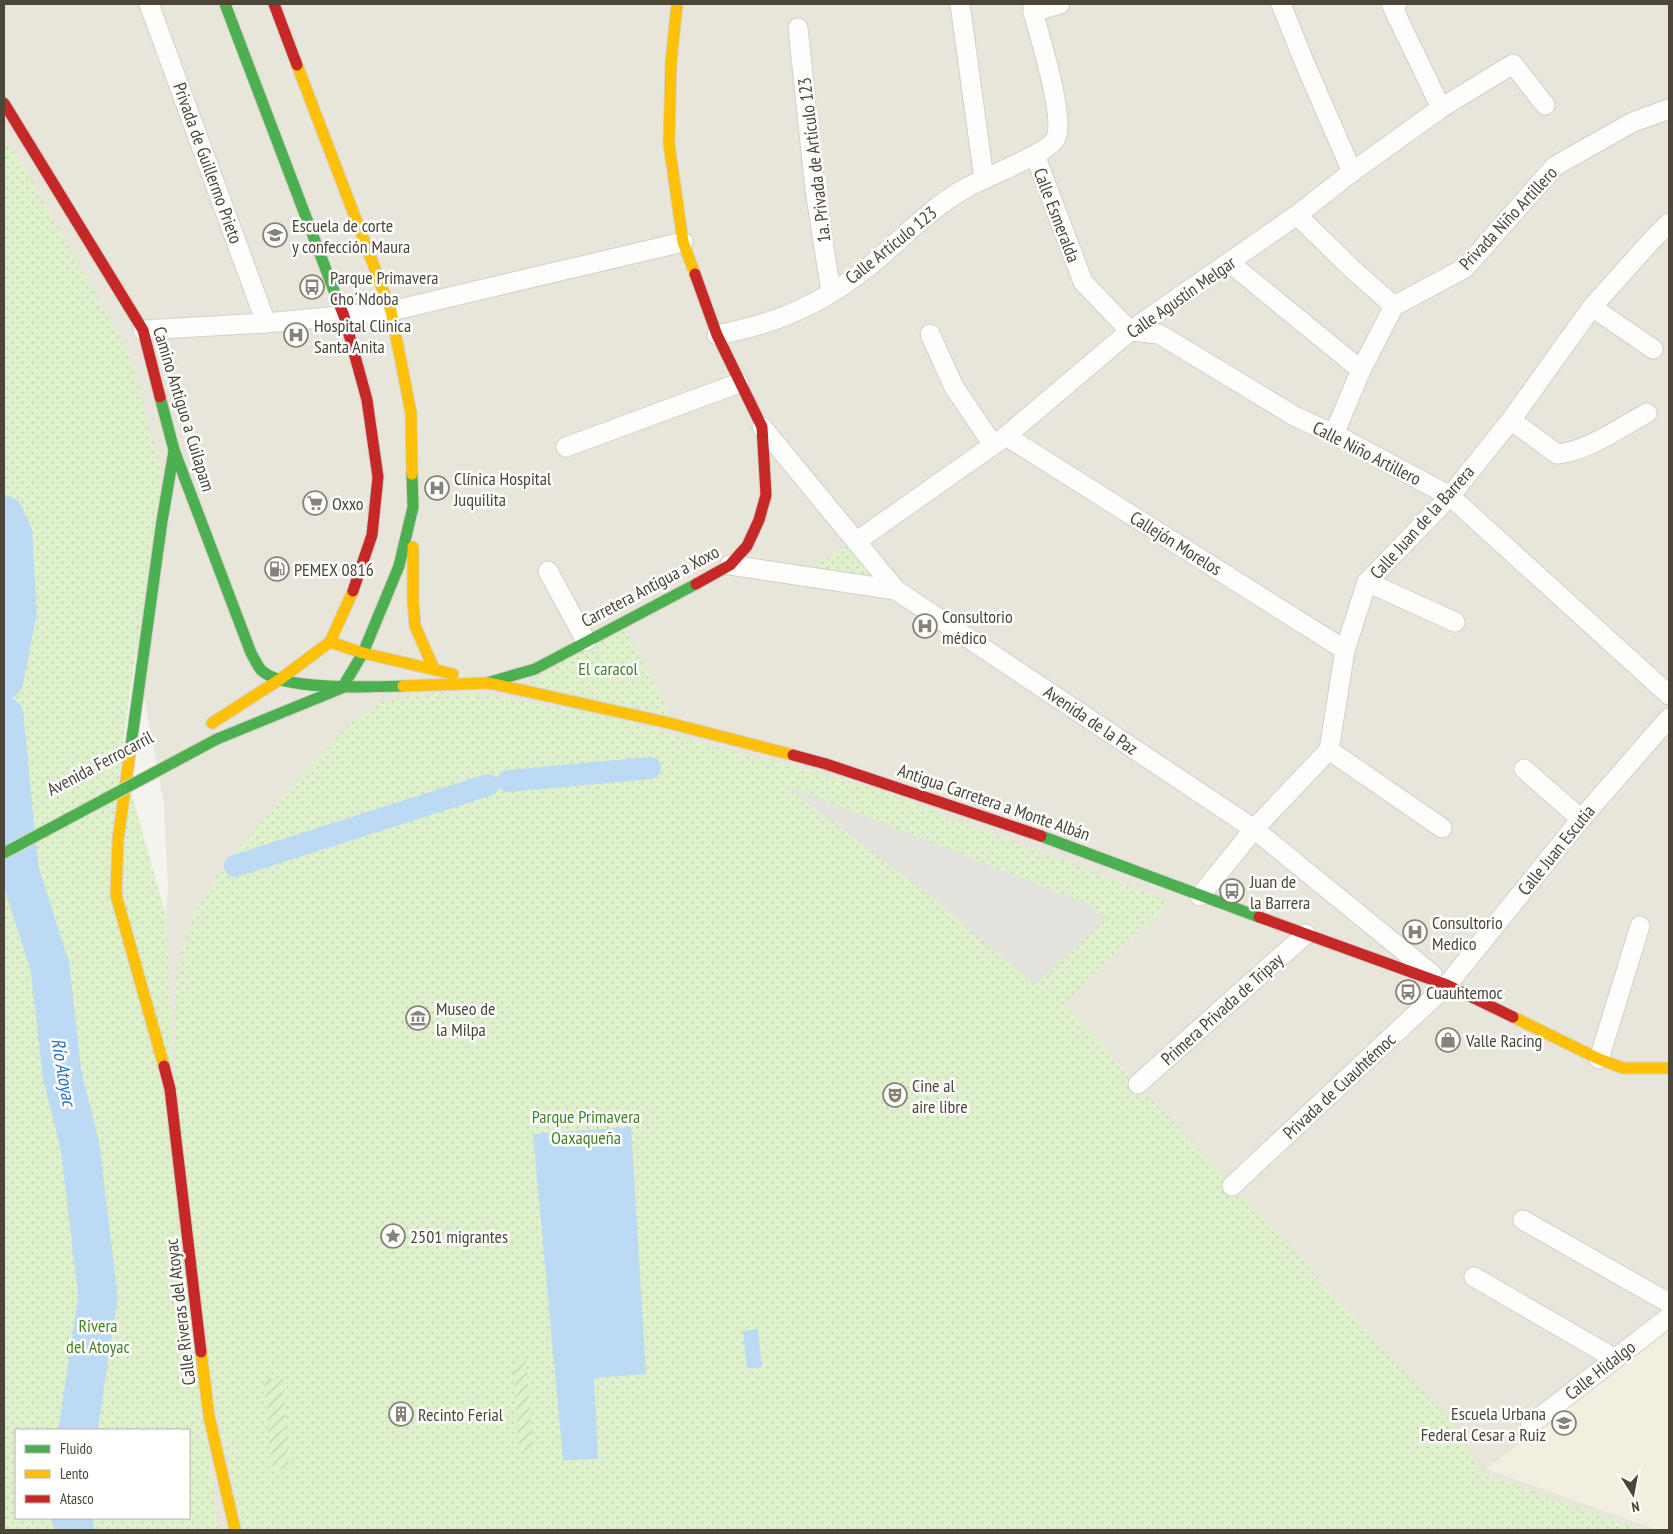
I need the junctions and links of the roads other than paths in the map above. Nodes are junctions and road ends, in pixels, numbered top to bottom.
1 (149, 4) edge
2 (225, 4) edge
3 (274, 4) edge
4 (677, 4) edge
5 (960, 4) edge
6 (1060, 4) edge
7 (1281, 4) edge
8 (1397, 4) edge
9 (1033, 8) edge
10 (798, 28) dead end
11 (4, 103) edge
12 (1545, 105) dead end
13 (1441, 108) junction
14 (1669, 109) edge
15 (1035, 156) junction
16 (1352, 172) junction
17 (984, 179) junction
18 (1297, 215) junction
19 (1669, 223) edge
20 (684, 242) junction
21 (1230, 263) junction
22 (831, 292) junction
23 (1394, 306) junction
24 (1592, 307) junction
25 (391, 311) junction
26 (344, 316) junction
27 (266, 323) junction
28 (143, 330) junction
29 (1130, 332) junction
30 (930, 334) dead end
31 (717, 335) junction
32 (1653, 349) dead end
33 (1362, 370) junction
34 (739, 383) junction
35 (1647, 413) dead end
36 (1511, 420) junction
37 (762, 427) junction
38 (1334, 434) junction
39 (1000, 441) junction
40 (566, 447) dead end
41 (174, 450) junction
42 (1450, 496) junction
43 (413, 507) junction
44 (857, 542) junction
45 (730, 565) junction
46 (548, 571) dead end
47 (1367, 582) junction
48 (896, 590) junction
49 (1454, 622) dead end
50 (586, 640) junction
51 (330, 642) junction
52 (1345, 650) junction
53 (363, 653) junction
54 (434, 669) junction
55 (279, 680) junction
56 (489, 683) junction
57 (342, 688) junction
58 (1669, 695) edge
59 (1669, 718) edge
60 (208, 725) dead end
61 (1329, 750) junction
62 (142, 760) dead end
63 (1524, 769) dead end
64 (116, 773) dead end
65 (1581, 818) junction
66 (1442, 828) dead end
67 (1254, 829) junction
68 (4, 853) edge
69 (1200, 896) junction
70 (1640, 926) dead end
71 (1306, 934) junction
72 (1447, 985) junction
73 (1599, 1059) junction
74 (1623, 1068) junction
75 (1669, 1068) edge
76 (1654, 1080) dead end
77 (1138, 1084) dead end
78 (1232, 1186) dead end
79 (1523, 1220) dead end
80 (1474, 1277) dead end
81 (1669, 1303) edge
82 (1669, 1317) edge
83 (1614, 1358) junction
84 (1531, 1424) dead end
85 (235, 1530) edge

1 - 27 street, Privada de Guillermo Prieto
2 - 26 main road
3 - 25 main road
4 - 20 main road, Carretera Antigua a Xoxo
5 - 17 street
6 - 9 street
7 - 16 street
8 - 13 street
9 - 15 street, Calle Esmeralda
10 - 22 street, 1a. Privada de Artículo 123
11 - 28 main road, Camino Antiguo a Cuilapam
12 - 13 street, Calle Agustín Melgar
13 - 16 street, Calle Agustín Melgar
14 - 23 street, Privada Niño Artillero
15 - 17 street, Calle Artículo 123
15 - 29 street, Calle Esmeralda
16 - 18 street, Calle Agustín Melgar
17 - 22 street, Calle Artículo 123
18 - 21 street, Calle Agustín Melgar
18 - 23 street
19 - 24 street, Calle Juan de la Barrera
20 - 25 street
20 - 31 main road, Carretera Antigua a Xoxo
21 - 29 street, Calle Agustín Melgar
21 - 33 street
22 - 31 street, Calle Artículo 123
23 - 33 street
24 - 32 street
24 - 36 street, Calle Juan de la Barrera
25 - 26 street
25 - 43 main road
26 - 27 street
26 - 51 main road
27 - 28 street
28 - 41 main road, Camino Antiguo a Cuilapam
29 - 38 street, Calle Niño Artillero
29 - 39 street, Calle Agustín Melgar
30 - 39 street
31 - 34 main road, Carretera Antigua a Xoxo
33 - 38 street
34 - 37 main road, Carretera Antigua a Xoxo
34 - 40 street
35 - 36 street
36 - 42 street, Calle Juan de la Barrera
37 - 44 street, Avenida de la Paz
37 - 45 main road, Carretera Antigua a Xoxo
38 - 42 street, Calle Niño Artillero
39 - 44 street, Calle Agustín Melgar
39 - 52 street, Callejón Morelos
41 - 55 main road, Camino Antiguo a Cuilapam
41 - 85 main road, Calle Riveras del Atoyac
42 - 47 street, Calle Juan de la Barrera
42 - 58 street, Calle Niño Artillero
43 - 53 main road
43 - 54 main road
44 - 48 street, Avenida de la Paz
45 - 48 street
45 - 50 main road, Carretera Antigua a Xoxo
46 - 50 street
47 - 49 street
47 - 52 street, Calle Juan de la Barrera
48 - 67 street, Avenida de la Paz
50 - 56 main road, Carretera Antigua a Xoxo
51 - 53 main road
51 - 55 main road
52 - 61 street, Calle Juan de la Barrera
53 - 54 main road
53 - 57 main road
54 - 56 main road
55 - 57 main road, Antigua Carretera a Monte Albán
55 - 60 main road
56 - 57 main road, Antigua Carretera a Monte Albán
56 - 69 main road, Antigua Carretera a Monte Albán
57 - 68 main road, bridge
59 - 65 street, Calle Juan Escutia
61 - 66 street
61 - 67 street
62 - 64 main road, Avenida Ferrocarril
63 - 65 street
65 - 72 street, Calle Juan Escutia
67 - 69 street
67 - 72 street, Avenida de la Paz
69 - 71 main road, Antigua Carretera a Monte Albán
70 - 73 street
71 - 72 main road, Antigua Carretera a Monte Albán
71 - 77 street, Primera Privada de Tripay
72 - 73 main road, Antigua Carretera a Monte Albán
72 - 78 street, Privada de Cuauhtémoc
73 - 74 main road, Antigua Carretera a Monte Albán
74 - 75 main road, Antigua Carretera a Monte Albán
74 - 76 main road
79 - 81 street
80 - 83 street
82 - 83 street, Calle Hidalgo
83 - 84 street, Calle Hidalgo

